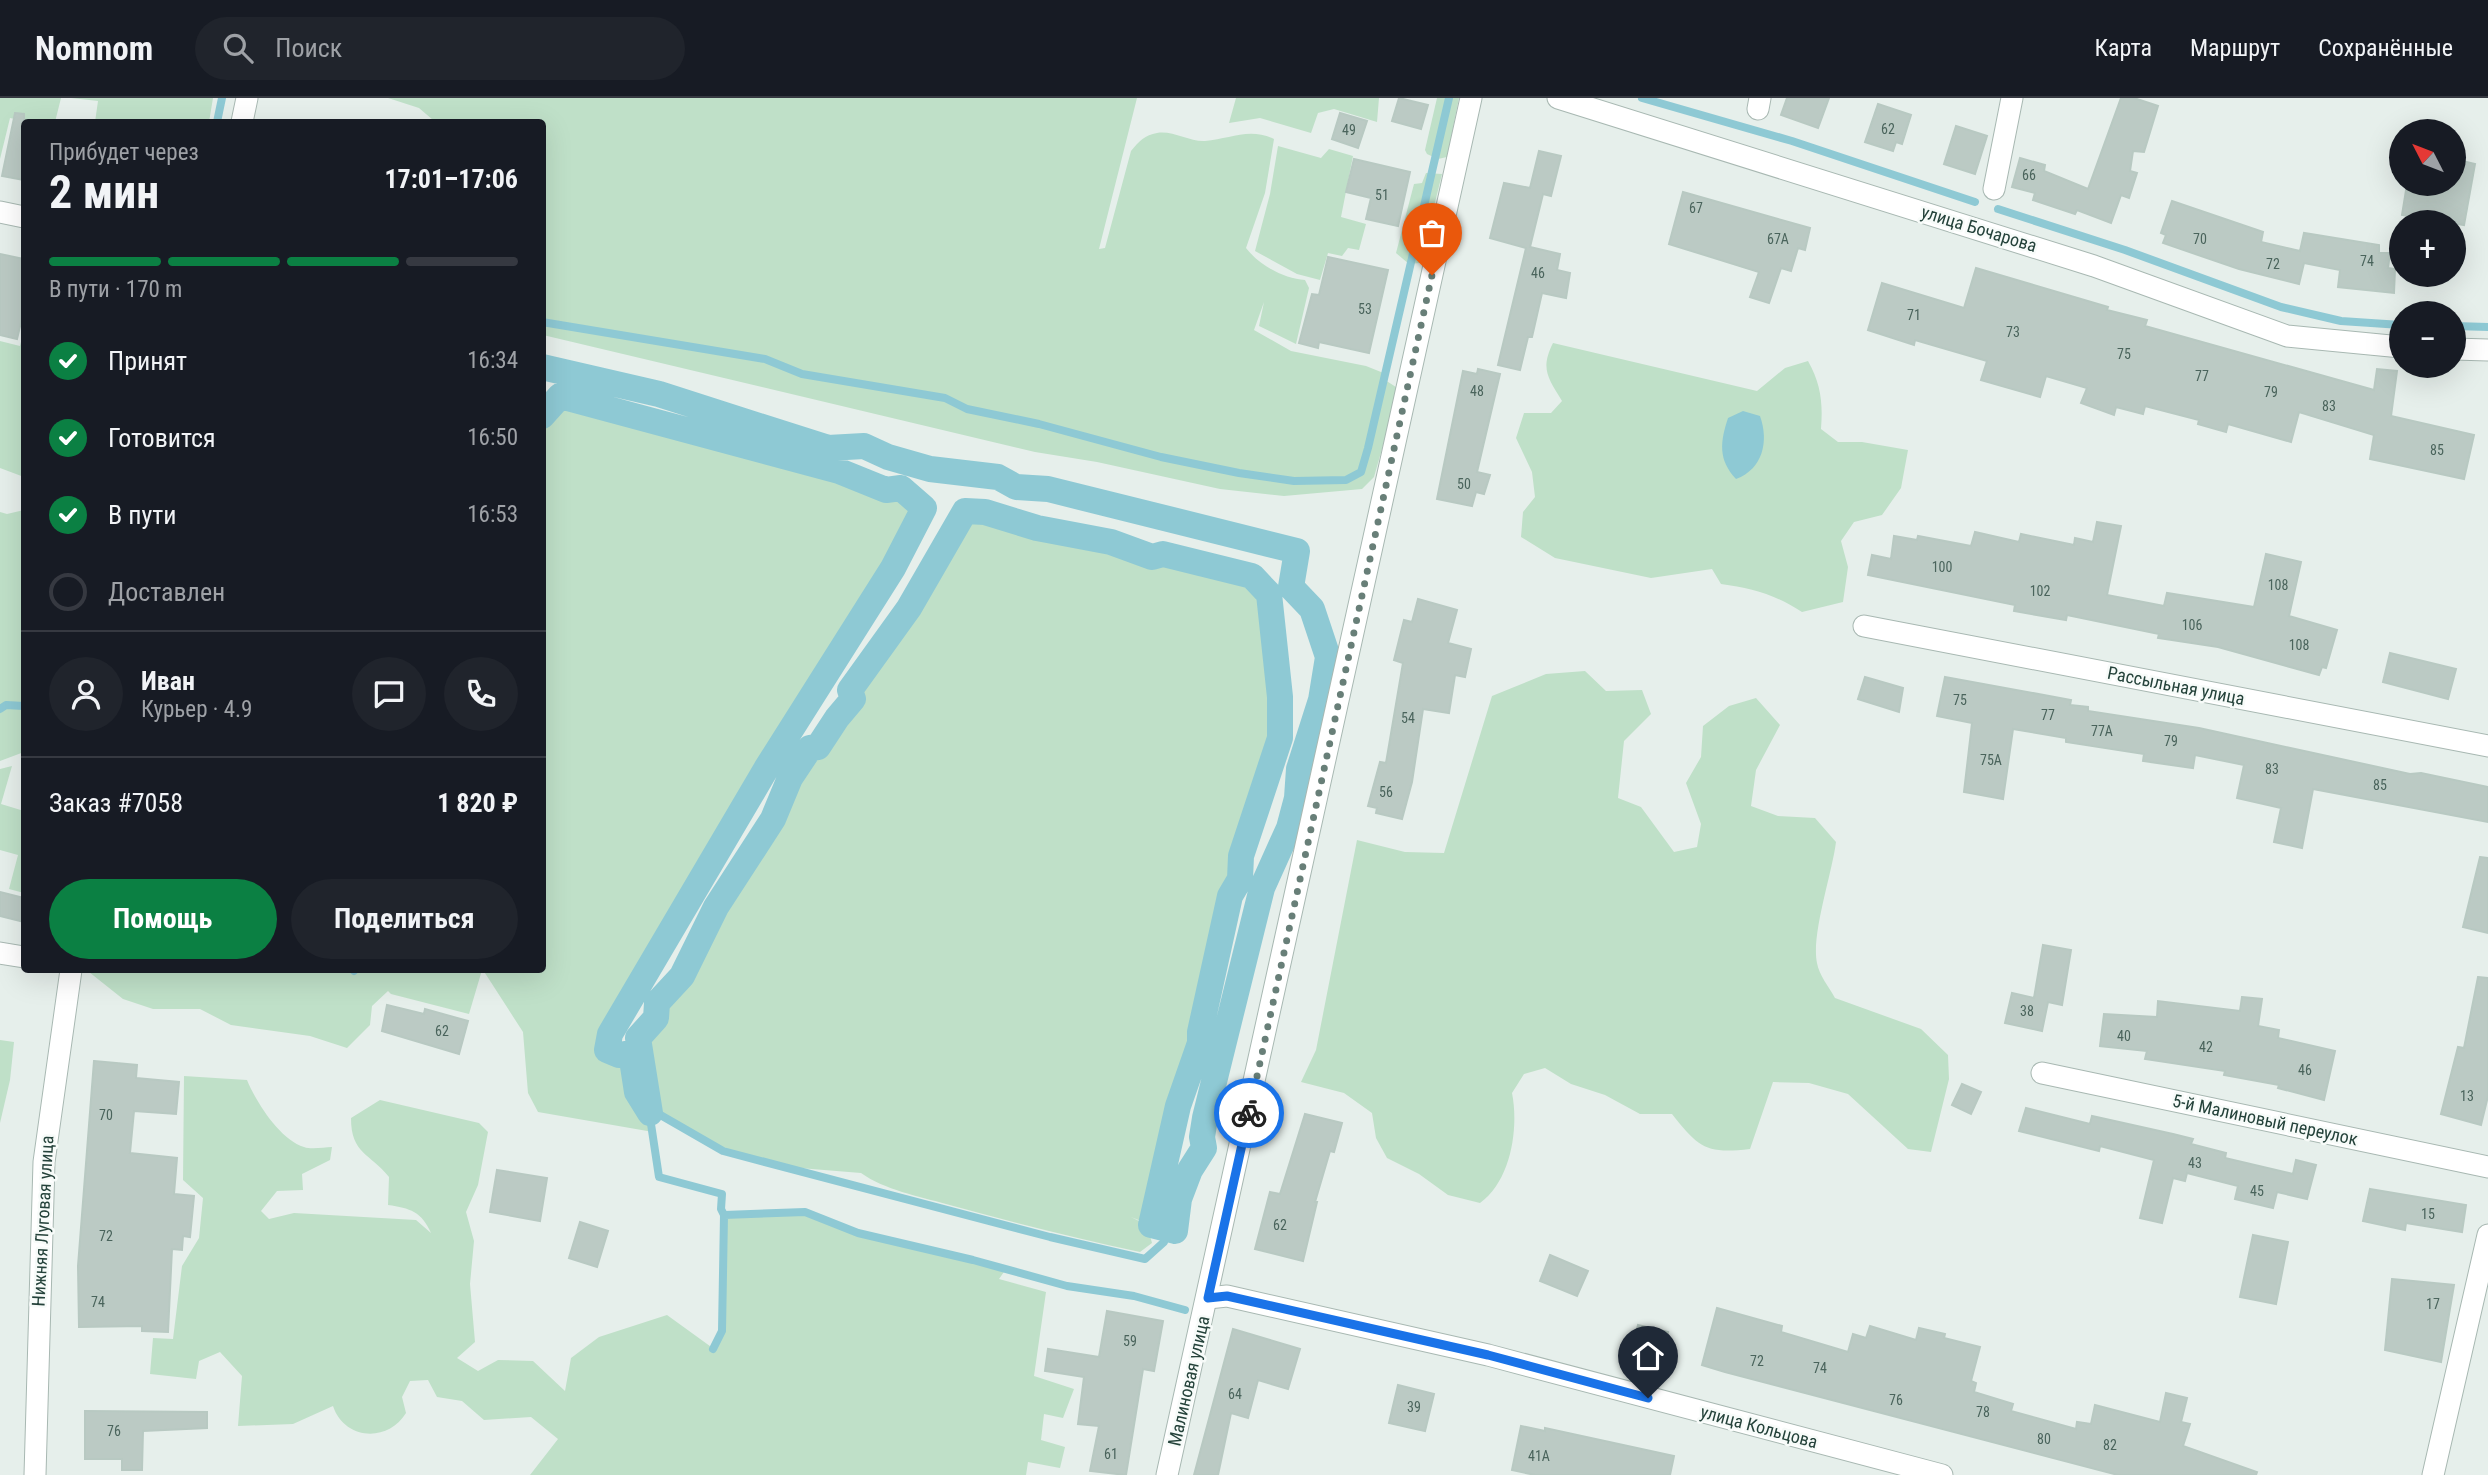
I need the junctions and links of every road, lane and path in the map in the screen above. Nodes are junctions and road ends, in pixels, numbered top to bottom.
1 (247, 98) edge
2 (1471, 98) edge
3 (1558, 98) edge
4 (2012, 98) edge
5 (244, 119) edge
6 (1994, 190) dead end
7 (0, 212) edge
8 (21, 216) edge
9 (2389, 346) edge
10 (2466, 349) edge
11 (2488, 350) edge
12 (1864, 625) dead end
13 (2488, 746) edge
14 (0, 953) edge
15 (21, 956) edge
16 (71, 973) edge
17 (2042, 1073) dead end
18 (2488, 1167) edge
19 (2488, 1235) edge
20 (1208, 1298) junction
21 (35, 1475) edge
22 (1167, 1475) edge
23 (1942, 1475) edge
24 (2433, 1475) edge

1 - 5 street
2 - 20 street, Малиновая улица
3 - 9 street, улица Бочарова
4 - 6 street
7 - 8 street
10 - 11 street
12 - 13 street, Рассыльная улица
14 - 15 street
16 - 21 street, Нижняя Луговая улица
17 - 18 street, 5-й Малиновый переулок
19 - 24 street
20 - 22 street, Малиновая улица
20 - 23 street, улица Кольцова

